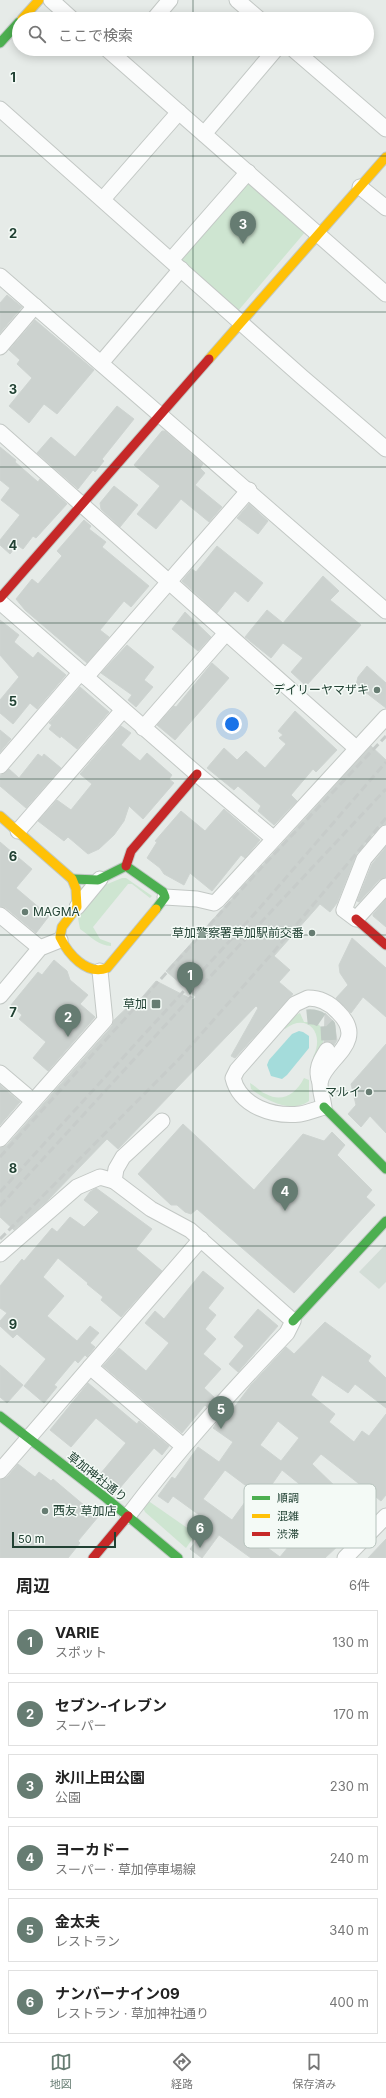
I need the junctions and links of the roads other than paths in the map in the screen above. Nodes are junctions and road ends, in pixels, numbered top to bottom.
1 (39, 0) edge
2 (51, 0) edge
3 (170, 0) edge
4 (237, 0) edge
5 (28, 12) edge
6 (64, 12) edge
7 (160, 12) edge
8 (251, 12) edge
9 (12, 30) edge
10 (0, 43) edge
11 (126, 56) edge
12 (270, 56) edge
13 (301, 56) edge
14 (0, 109) edge
15 (178, 112) junction
16 (386, 129) edge
17 (204, 134) junction
18 (386, 157) edge
19 (248, 172) junction
20 (360, 186) junction
21 (102, 200) junction
22 (386, 208) edge
23 (318, 234) junction
24 (176, 264) junction
25 (0, 276) edge
26 (386, 294) edge
27 (35, 306) junction
28 (240, 322) junction
29 (0, 347) edge
30 (101, 363) junction
31 (161, 415) junction
32 (0, 432) edge
33 (386, 449) edge
34 (249, 490) junction
35 (82, 504) junction
36 (170, 582) junction
37 (0, 598) edge
38 (0, 602) edge
39 (386, 611) edge
40 (226, 633) junction
41 (83, 675) junction
42 (123, 710) junction
43 (386, 717) edge
44 (143, 728) junction
45 (356, 748) junction
46 (0, 766) edge
47 (197, 774) junction
48 (7, 826) edge
49 (386, 833) edge
50 (273, 838) junction
51 (126, 866) junction
52 (72, 878) junction
53 (100, 879) junction
54 (386, 886) edge
55 (166, 897) junction
56 (77, 907) junction
57 (0, 915) edge
58 (356, 919) junction
59 (60, 940) junction
60 (386, 945) edge
61 (40, 948) junction
62 (100, 971) junction
63 (0, 996) edge
64 (327, 1050) tunnel mouth
65 (0, 1073) edge
66 (320, 1083) junction
67 (33, 1101) junction
68 (324, 1107) junction
69 (162, 1121) dead end
70 (0, 1139) edge
71 (386, 1169) edge
72 (114, 1181) junction
73 (386, 1220) edge
74 (201, 1239) junction
75 (0, 1254) edge
76 (293, 1321) junction
77 (90, 1367) junction
78 (0, 1416) edge
79 (28, 1439) junction
80 (183, 1446) junction
81 (0, 1471) edge
82 (128, 1516) junction
83 (385, 1518) edge
84 (376, 1527) edge
85 (355, 1548) edge
86 (93, 1558) edge
87 (178, 1558) edge
88 (345, 1558) edge

1 - 5 street
2 - 6 street
3 - 7 street
4 - 8 street
9 - 10 street
11 - 15 street
12 - 17 street
13 - 16 street
14 - 21 street
15 - 17 street
15 - 21 street
17 - 19 street
18 - 20 street
19 - 23 street
19 - 24 street
20 - 22 street
20 - 23 street
21 - 24 street
23 - 26 street
23 - 28 street
24 - 28 street
24 - 30 street
25 - 27 street
27 - 29 street
27 - 30 street
28 - 31 street
28 - 33 street
30 - 31 street
31 - 34 street
31 - 35 street
32 - 35 street
34 - 36 street
34 - 39 street
35 - 36 street
35 - 37 street
36 - 40 street
36 - 41 street
38 - 41 street
40 - 44 street
40 - 45 street
41 - 42 street
41 - 46 street
42 - 44 street
42 - 48 street
43 - 45 street
44 - 47 street
45 - 50 street
47 - 50 street
47 - 51 street
48 - 52 street
49 - 58 street
50 - 55 street
51 - 53 street
51 - 55 street
52 - 53 street
52 - 56 street
53 - 56 street
54 - 58 street
55 - 62 street
56 - 59 street
57 - 61 street
58 - 60 street
59 - 61 street
59 - 62 street
61 - 63 street
62 - 67 street
64 - 66 street
65 - 67 street
66 - 68 street
66 - 68 street
67 - 70 street
68 - 71 street
69 - 72 street
72 - 74 street
72 - 75 street
73 - 76 street
74 - 76 street
74 - 77 street
76 - 80 street
77 - 79 street
77 - 80 street
78 - 79 street, 草加神社通り
79 - 81 street
79 - 82 street, 草加神社通り
80 - 82 street
82 - 86 street
82 - 87 street, 草加神社通り
83 - 84 street
85 - 88 street

